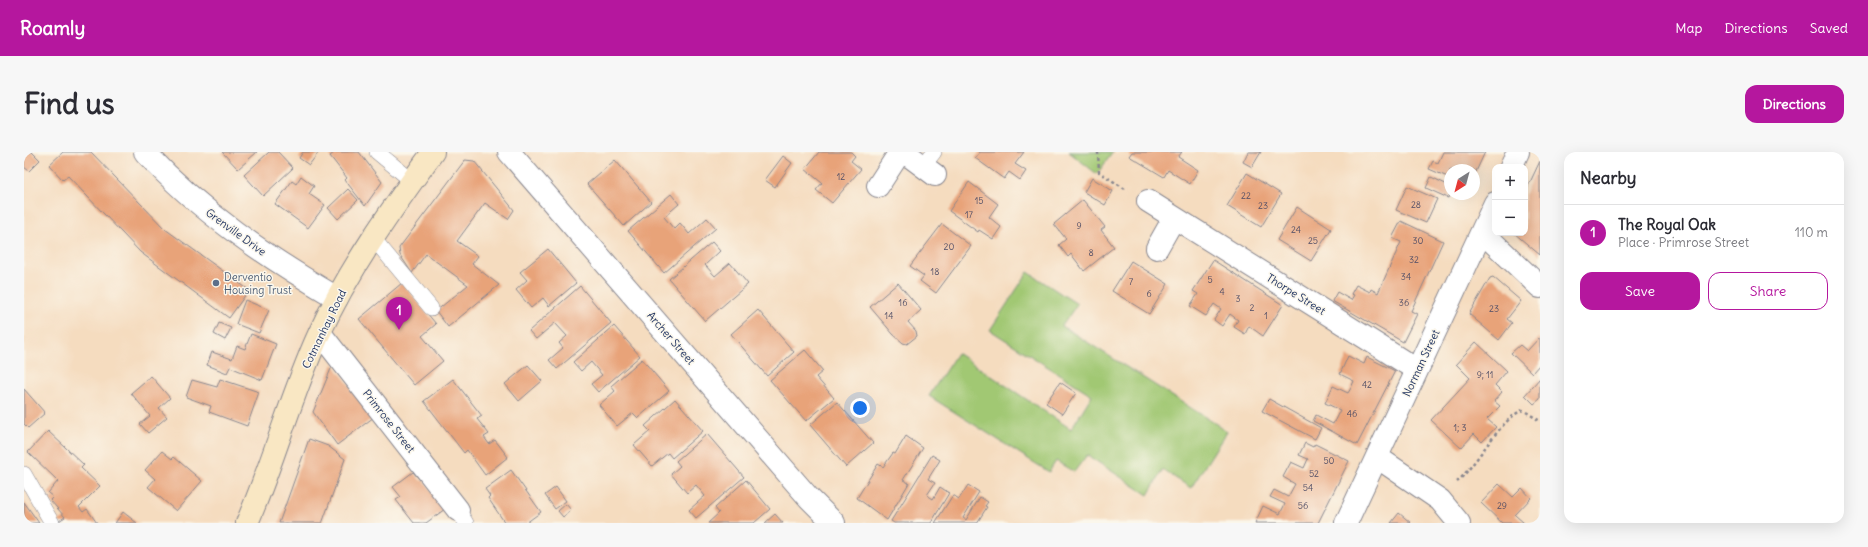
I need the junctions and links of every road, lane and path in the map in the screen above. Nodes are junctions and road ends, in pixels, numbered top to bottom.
1 (145, 152) edge
2 (377, 152) edge
3 (433, 152) edge
4 (509, 152) edge
5 (900, 152) edge
6 (904, 152) edge
7 (1098, 152) edge
8 (1518, 152) edge
9 (931, 164) edge
10 (1512, 164) edge
11 (412, 182) junction
12 (878, 186) dead end
13 (1148, 201) joint
14 (1492, 210) edge
15 (1174, 218) junction
16 (1482, 232) junction
17 (373, 238) junction
18 (1157, 248) dead end
19 (1540, 287) edge
20 (337, 298) junction
21 (431, 308) dead end
22 (320, 333) junction
23 (1417, 370) junction
24 (1540, 421) edge
25 (1377, 457) junction
26 (24, 474) edge
27 (1440, 500) junction
28 (462, 516) edge
29 (52, 523) edge
30 (247, 523) edge
31 (834, 523) edge
32 (1346, 523) edge
33 (1459, 523) edge

1 - 20 street, Grenville Drive
2 - 11 lane
3 - 11 street, Cotmanhay Road
4 - 31 street, Archer Street
5 - 12 street
6 - 9 street
7 - 13 path
8 - 10 street
11 - 17 street, Cotmanhay Road
13 - 15 street, Thorpe Street
14 - 16 street, Norman Street
15 - 18 street
15 - 23 street, Thorpe Street
16 - 19 street
16 - 23 street, Norman Street
17 - 20 street, Cotmanhay Road
17 - 21 lane
20 - 22 street, Cotmanhay Road
22 - 28 street, Primrose Street
22 - 30 street, Cotmanhay Road
23 - 25 street, Norman Street
24 - 27 path
25 - 27 street
25 - 32 street, Norman Street
26 - 29 lane
27 - 33 street

